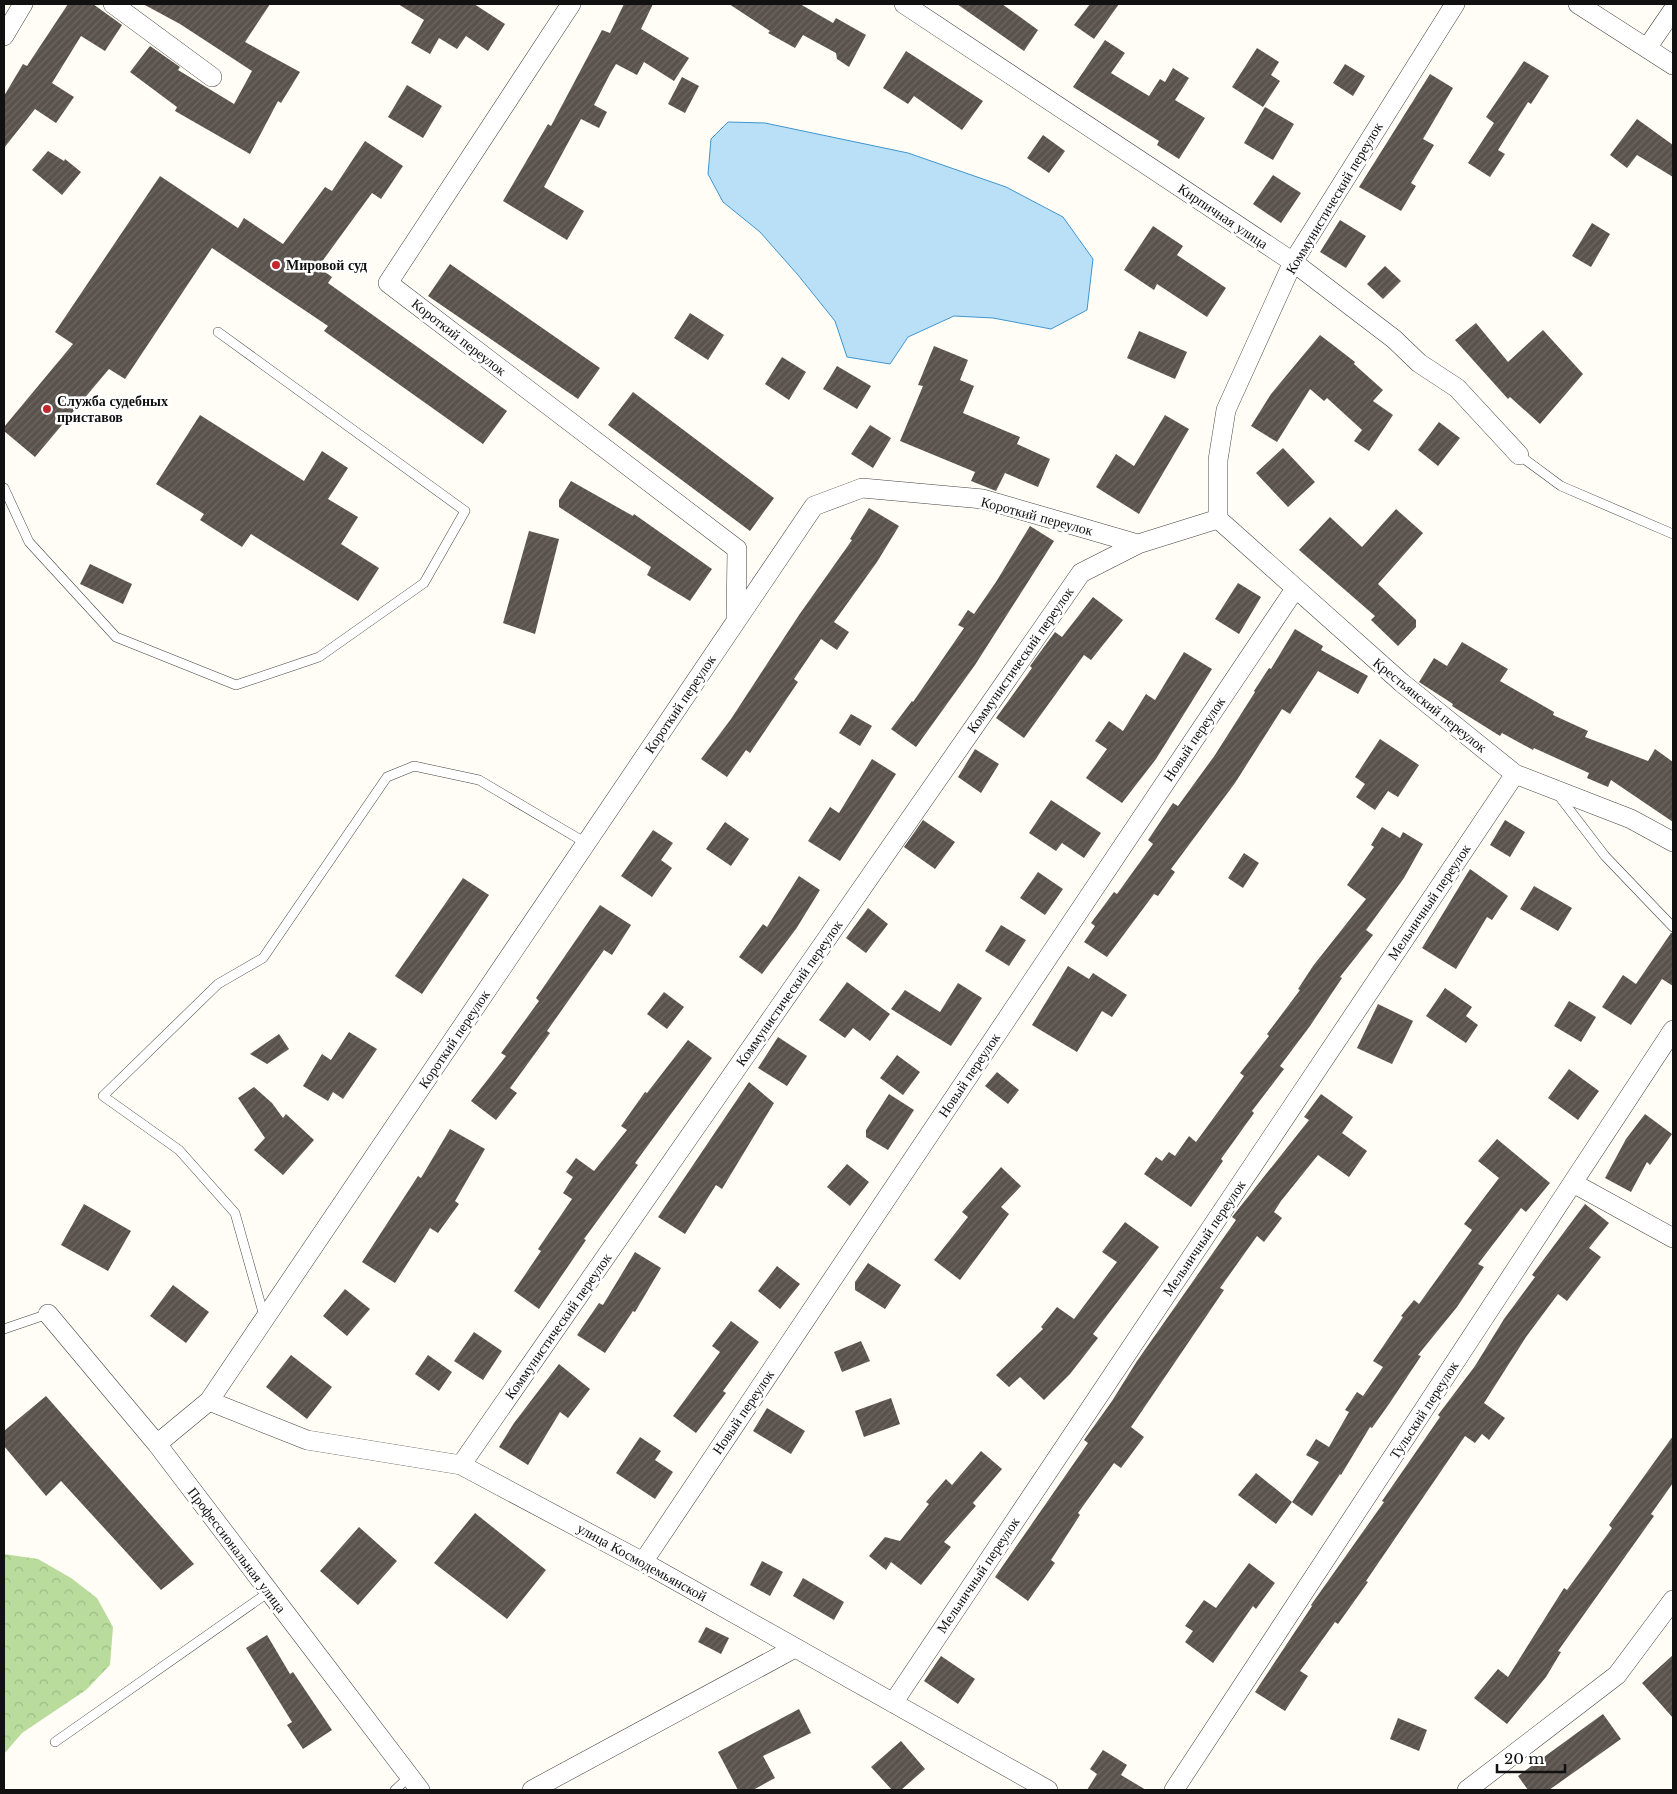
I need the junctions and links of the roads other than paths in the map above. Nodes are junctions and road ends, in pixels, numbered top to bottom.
1 (23, 4) edge
2 (113, 4) edge
3 (904, 4) edge
4 (1455, 4) edge
5 (1578, 4) edge
6 (562, 7) edge
7 (1673, 10) edge
8 (4, 36) edge
9 (1647, 48) junction
10 (1673, 65) edge
11 (212, 77) dead end
12 (1292, 262) junction
13 (218, 332) dead end
14 (1519, 455) joint
15 (4, 488) edge
16 (1218, 519) junction
17 (1673, 534) edge
18 (1138, 544) junction
19 (1295, 589) junction
20 (736, 621) junction
21 (1515, 774) junction
22 (1554, 789) junction
23 (1673, 842) edge
24 (586, 843) junction
25 (1673, 928) edge
26 (1673, 1030) edge
27 (1573, 1183) junction
28 (1673, 1238) edge
29 (48, 1314) joint
30 (265, 1319) junction
31 (4, 1329) edge
32 (209, 1401) junction
33 (157, 1444) junction
34 (460, 1465) junction
35 (643, 1562) junction
36 (269, 1592) junction
37 (1673, 1600) edge
38 (795, 1648) junction
39 (893, 1702) junction
40 (55, 1742) dead end
41 (415, 1783) edge
42 (395, 1790) edge
43 (532, 1790) edge
44 (1048, 1790) edge
45 (1174, 1790) edge
46 (1467, 1790) edge

1 - 8 street
2 - 11 street
3 - 12 street, Кирпичная улица
4 - 12 street, Коммунистический переулок
5 - 9 street
6 - 20 street, Короткий переулок
7 - 9 street
9 - 10 street
12 - 14 street, Кирпичная улица
12 - 16 street, Коммунистический переулок
13 - 15 lane
14 - 17 lane
16 - 18 street
16 - 19 street, Крестьянский переулок
18 - 20 street, Короткий переулок
18 - 34 street, Коммунистический переулок
19 - 21 street, Крестьянский переулок
19 - 35 street, Новый переулок
20 - 24 street, Короткий переулок
21 - 22 street, Крестьянский переулок
21 - 39 street, Мельничный переулок
22 - 23 street, Крестьянский переулок
22 - 25 lane
24 - 30 street, Короткий переулок
24 - 30 lane
26 - 27 street, Тульский переулок
27 - 28 street
27 - 45 street, Тульский переулок
29 - 31 lane
29 - 33 street, Профессиональная улица
30 - 32 street, Короткий переулок
32 - 33 street, Короткий переулок
32 - 34 street, улица Космодемьянской
33 - 36 street, Профессиональная улица
34 - 35 street, улица Космодемьянской
35 - 38 street, улица Космодемьянской
36 - 40 lane
36 - 41 street, Профессиональная улица
37 - 46 street
38 - 39 street, улица Космодемьянской
38 - 43 street
39 - 44 street, улица Космодемьянской
41 - 42 lane

